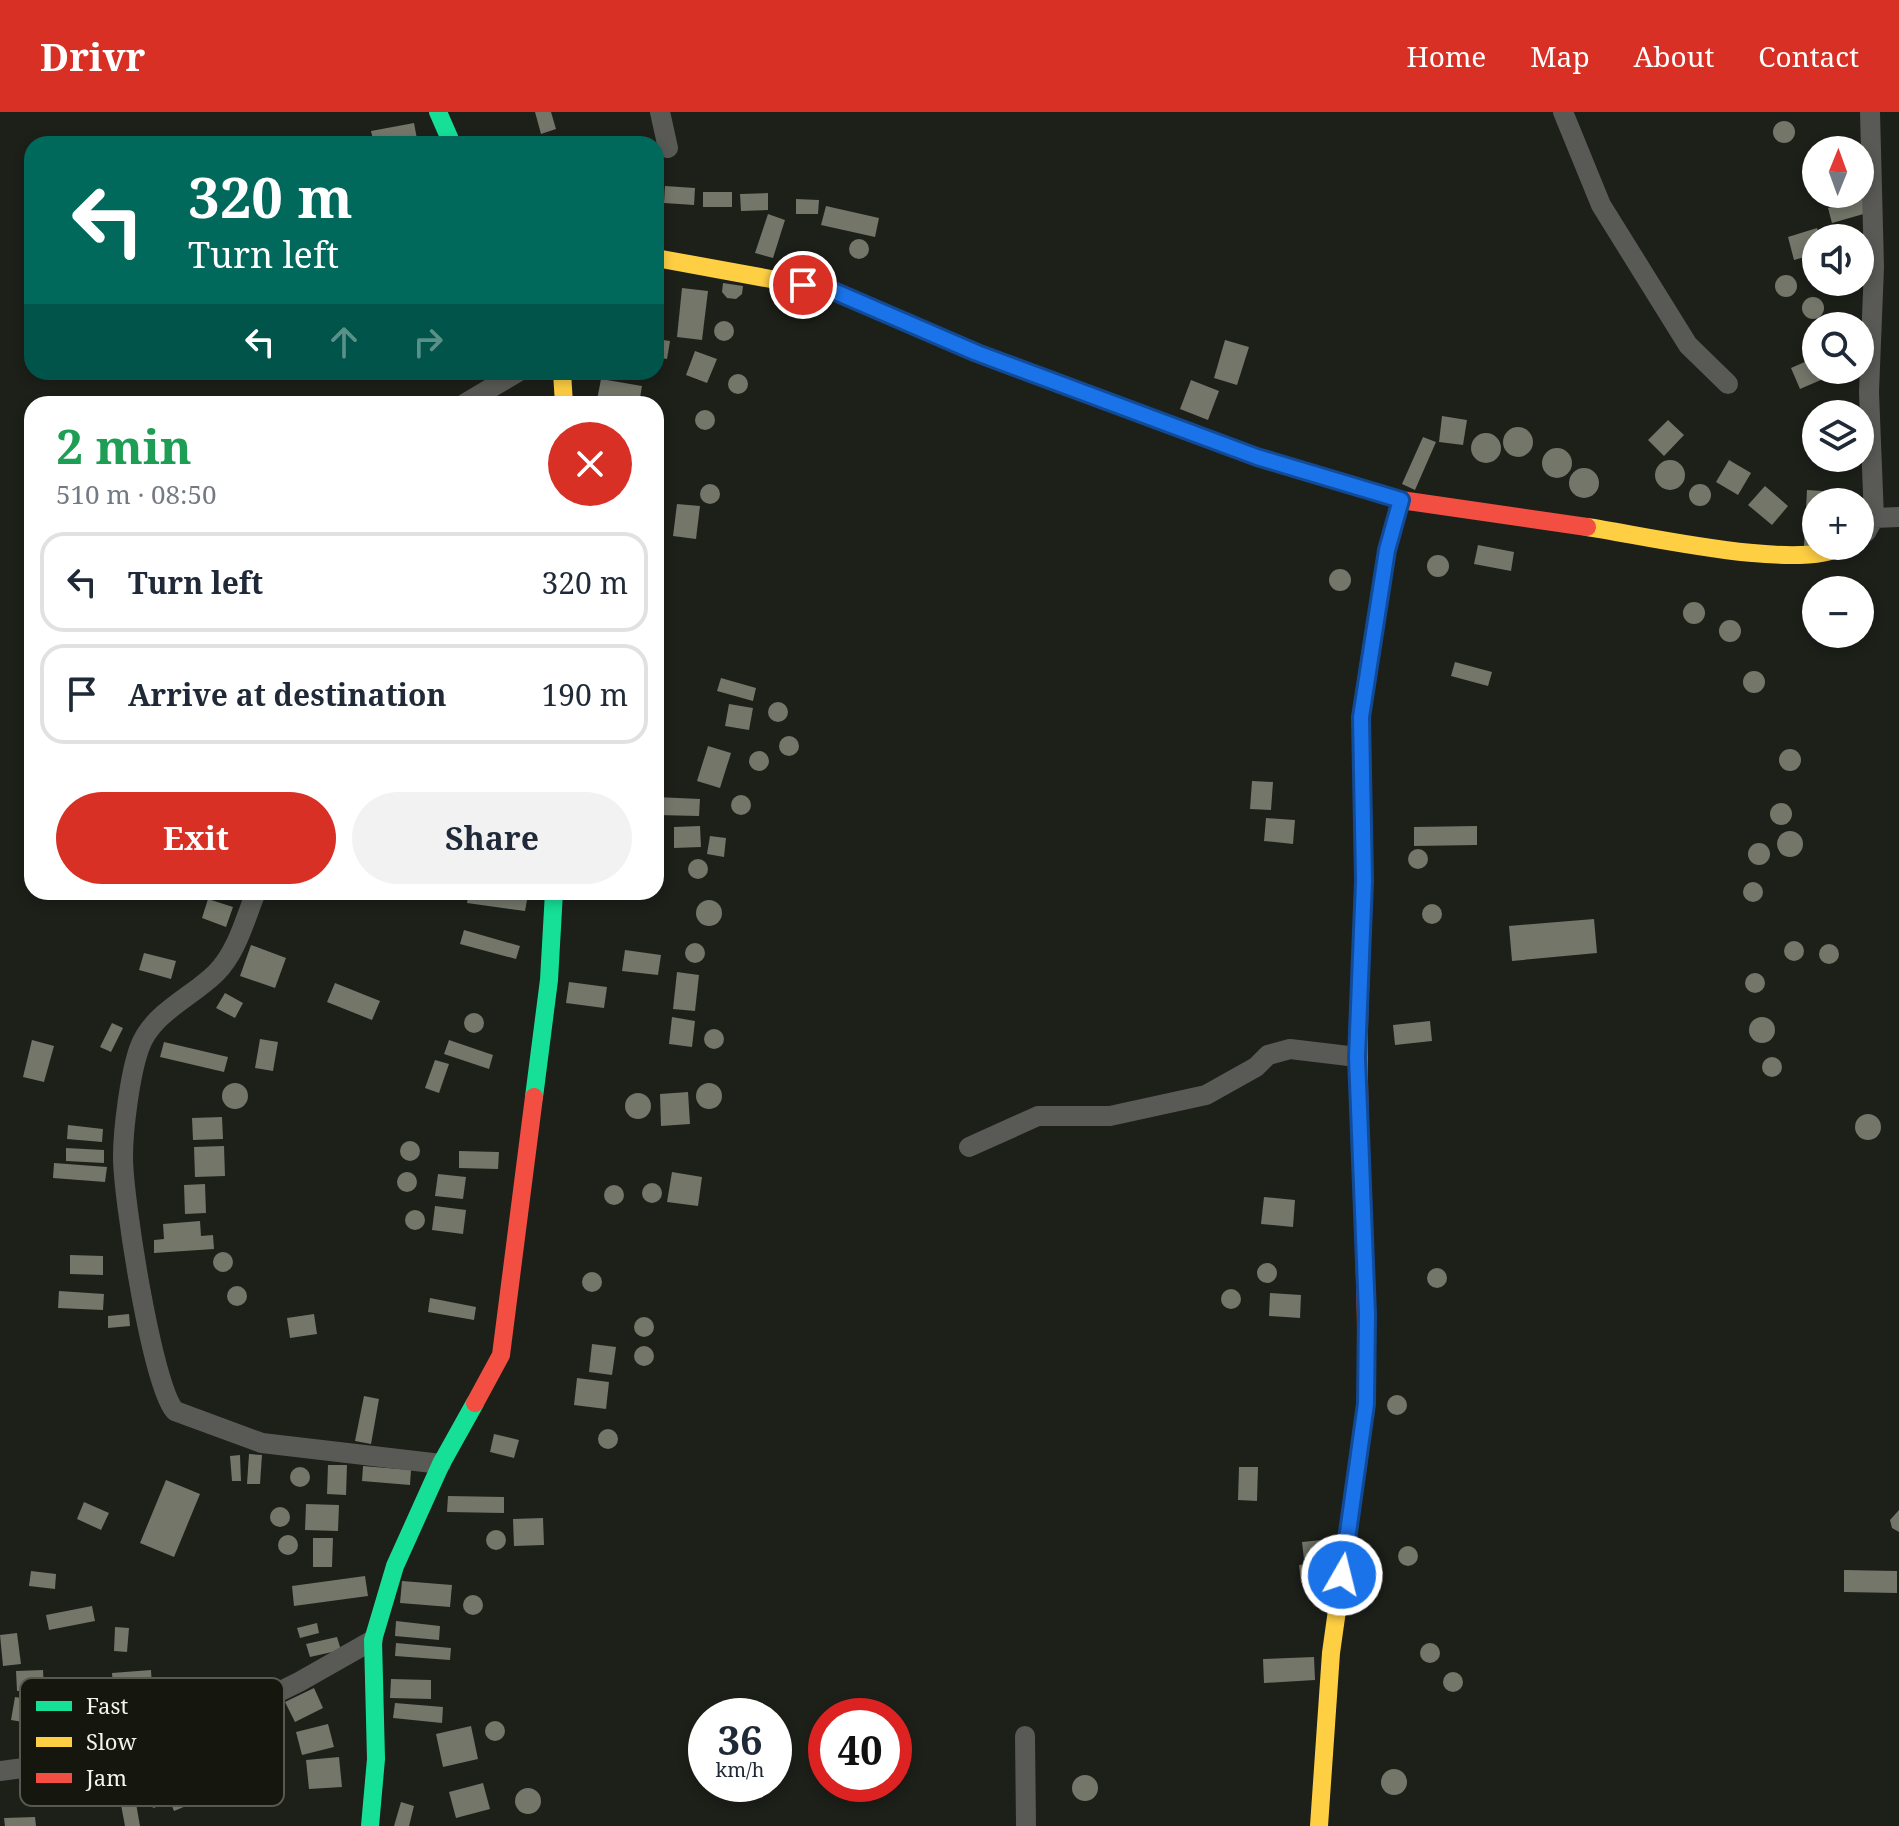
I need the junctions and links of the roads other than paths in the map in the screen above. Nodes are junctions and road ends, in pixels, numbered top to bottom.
1 (438, 112) edge
2 (660, 112) edge
3 (1563, 112) edge
4 (1870, 112) edge
5 (448, 136) edge
6 (668, 148) dead end
7 (664, 259) edge
8 (504, 380) edge
9 (1728, 384) dead end
10 (478, 396) edge
11 (1873, 488) edge
12 (1401, 500) junction
13 (1899, 517) edge
14 (1874, 518) edge
15 (1802, 555) edge
16 (253, 900) edge
17 (553, 900) edge
18 (1357, 1057) junction
19 (969, 1147) dead end
20 (441, 1464) junction
21 (373, 1640) junction
22 (284, 1689) edge
23 (1025, 1736) dead end
24 (20, 1768) edge
25 (0, 1771) edge
26 (370, 1826) edge
27 (1026, 1826) edge
28 (1319, 1826) edge

1 - 5 street
2 - 6 street
3 - 9 street
4 - 11 street
7 - 12 street
8 - 10 street
12 - 15 street
12 - 18 street
13 - 14 street
16 - 20 street
17 - 20 street
18 - 19 street
18 - 28 street
20 - 21 street
21 - 22 street
21 - 26 street
23 - 27 street
24 - 25 street

